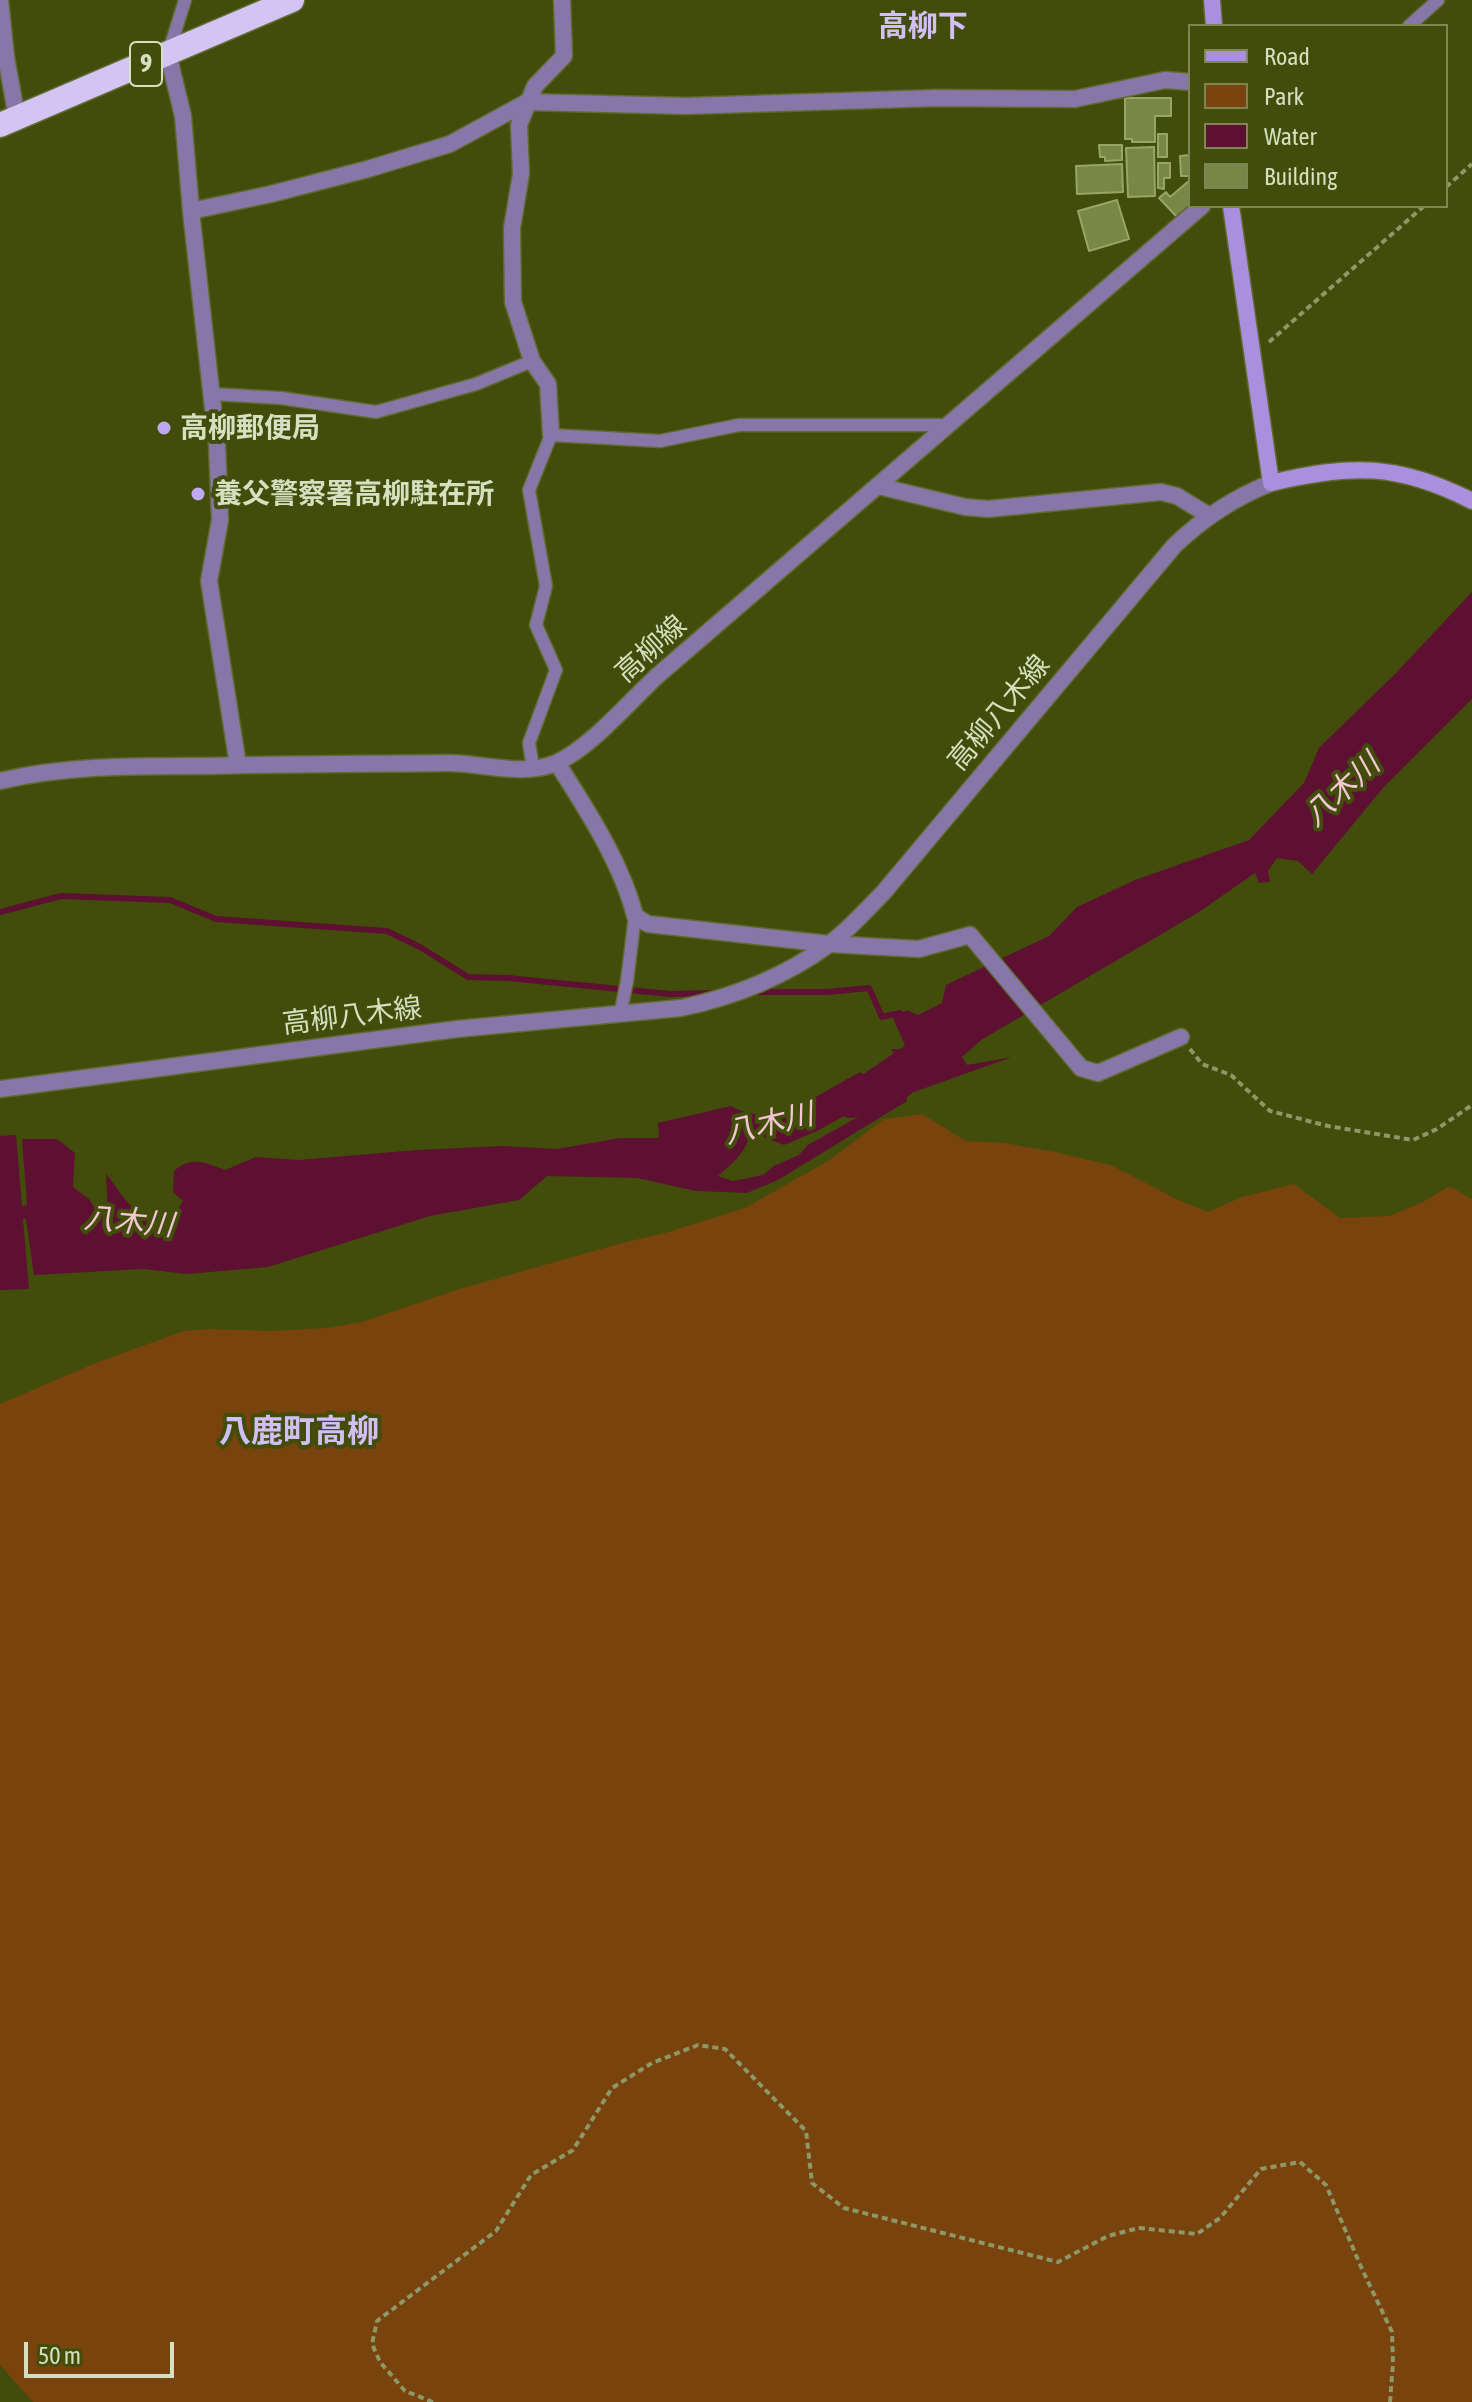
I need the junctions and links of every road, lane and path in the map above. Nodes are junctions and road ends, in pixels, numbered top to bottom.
1 (0, 0) edge
2 (185, 0) edge
3 (292, 0) edge
4 (562, 0) edge
5 (1212, 0) edge
6 (1438, 0) edge
7 (1214, 24) edge
8 (1411, 24) edge
9 (168, 54) junction
10 (1188, 82) edge
11 (527, 102) junction
12 (8, 122) edge
13 (1472, 164) edge
14 (1448, 185) edge
15 (1200, 208) edge
16 (1231, 208) edge
17 (1422, 208) edge
18 (191, 211) junction
19 (1252, 356) junction
20 (532, 361) junction
21 (212, 394) junction
22 (948, 425) junction
23 (551, 435) junction
24 (1271, 483) junction
25 (878, 486) junction
26 (1472, 501) edge
27 (1208, 515) junction
28 (557, 763) junction
29 (238, 765) junction
30 (533, 768) junction
31 (0, 781) edge
32 (635, 916) junction
33 (829, 944) junction
34 (620, 1015) junction
35 (1181, 1037) joint
36 (0, 1089) edge
37 (1472, 1105) edge
38 (433, 2402) edge
39 (1390, 2402) edge

1 - 12 street
2 - 9 lane
3 - 9 highway, 9
4 - 11 street
5 - 7 street
6 - 8 lane
9 - 12 highway, 9
9 - 18 street
10 - 11 street
11 - 18 street
11 - 20 street
13 - 14 path
15 - 22 street, 高柳線
16 - 19 street
17 - 19 path
18 - 21 street
19 - 24 street
20 - 21 lane
20 - 23 street
21 - 29 street
22 - 23 lane
22 - 25 street, 高柳線
23 - 30 lane
24 - 26 street
24 - 27 street, 高柳八木線
25 - 27 street
25 - 28 street, 高柳線
27 - 33 street, 高柳八木線
28 - 30 street, 高柳線
28 - 32 street
29 - 30 street, 高柳線
29 - 31 street, 高柳線
32 - 33 street
32 - 34 lane
33 - 34 street, 高柳八木線
33 - 35 street
34 - 36 street, 高柳八木線
35 - 37 path
38 - 39 path

